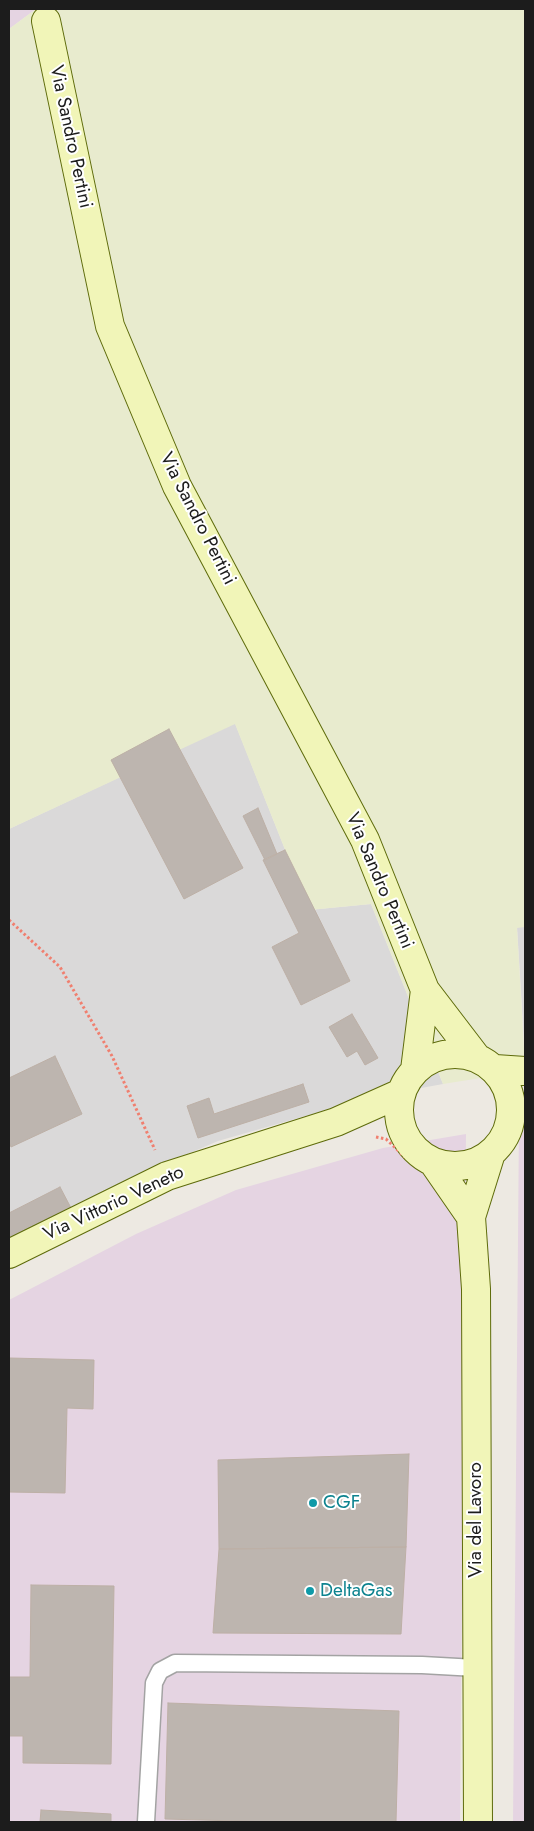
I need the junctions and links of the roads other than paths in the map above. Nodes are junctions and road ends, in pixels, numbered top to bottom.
1 (46, 21) dead end
2 (425, 990) junction
3 (486, 1064) junction
4 (415, 1070) junction
5 (525, 1071) edge
6 (401, 1093) junction
7 (518, 1114) edge
8 (336, 1122) junction
9 (491, 1153) junction
10 (417, 1154) junction
11 (471, 1217) junction
12 (9, 1254) edge
13 (476, 1668) junction
14 (146, 1822) edge
15 (478, 1822) edge

1 - 2 main road, Via Sandro Pertini
2 - 3 main road
2 - 4 main road
3 - 4 main road
3 - 5 main road
3 - 7 main road
4 - 6 main road
6 - 8 main road
6 - 10 main road
7 - 9 main road
8 - 10 main road
8 - 12 main road, Via Vittorio Veneto
9 - 10 main road
9 - 11 main road
10 - 11 main road
11 - 13 main road, Via del Lavoro
13 - 14 lane
13 - 15 main road, Via del Lavoro

